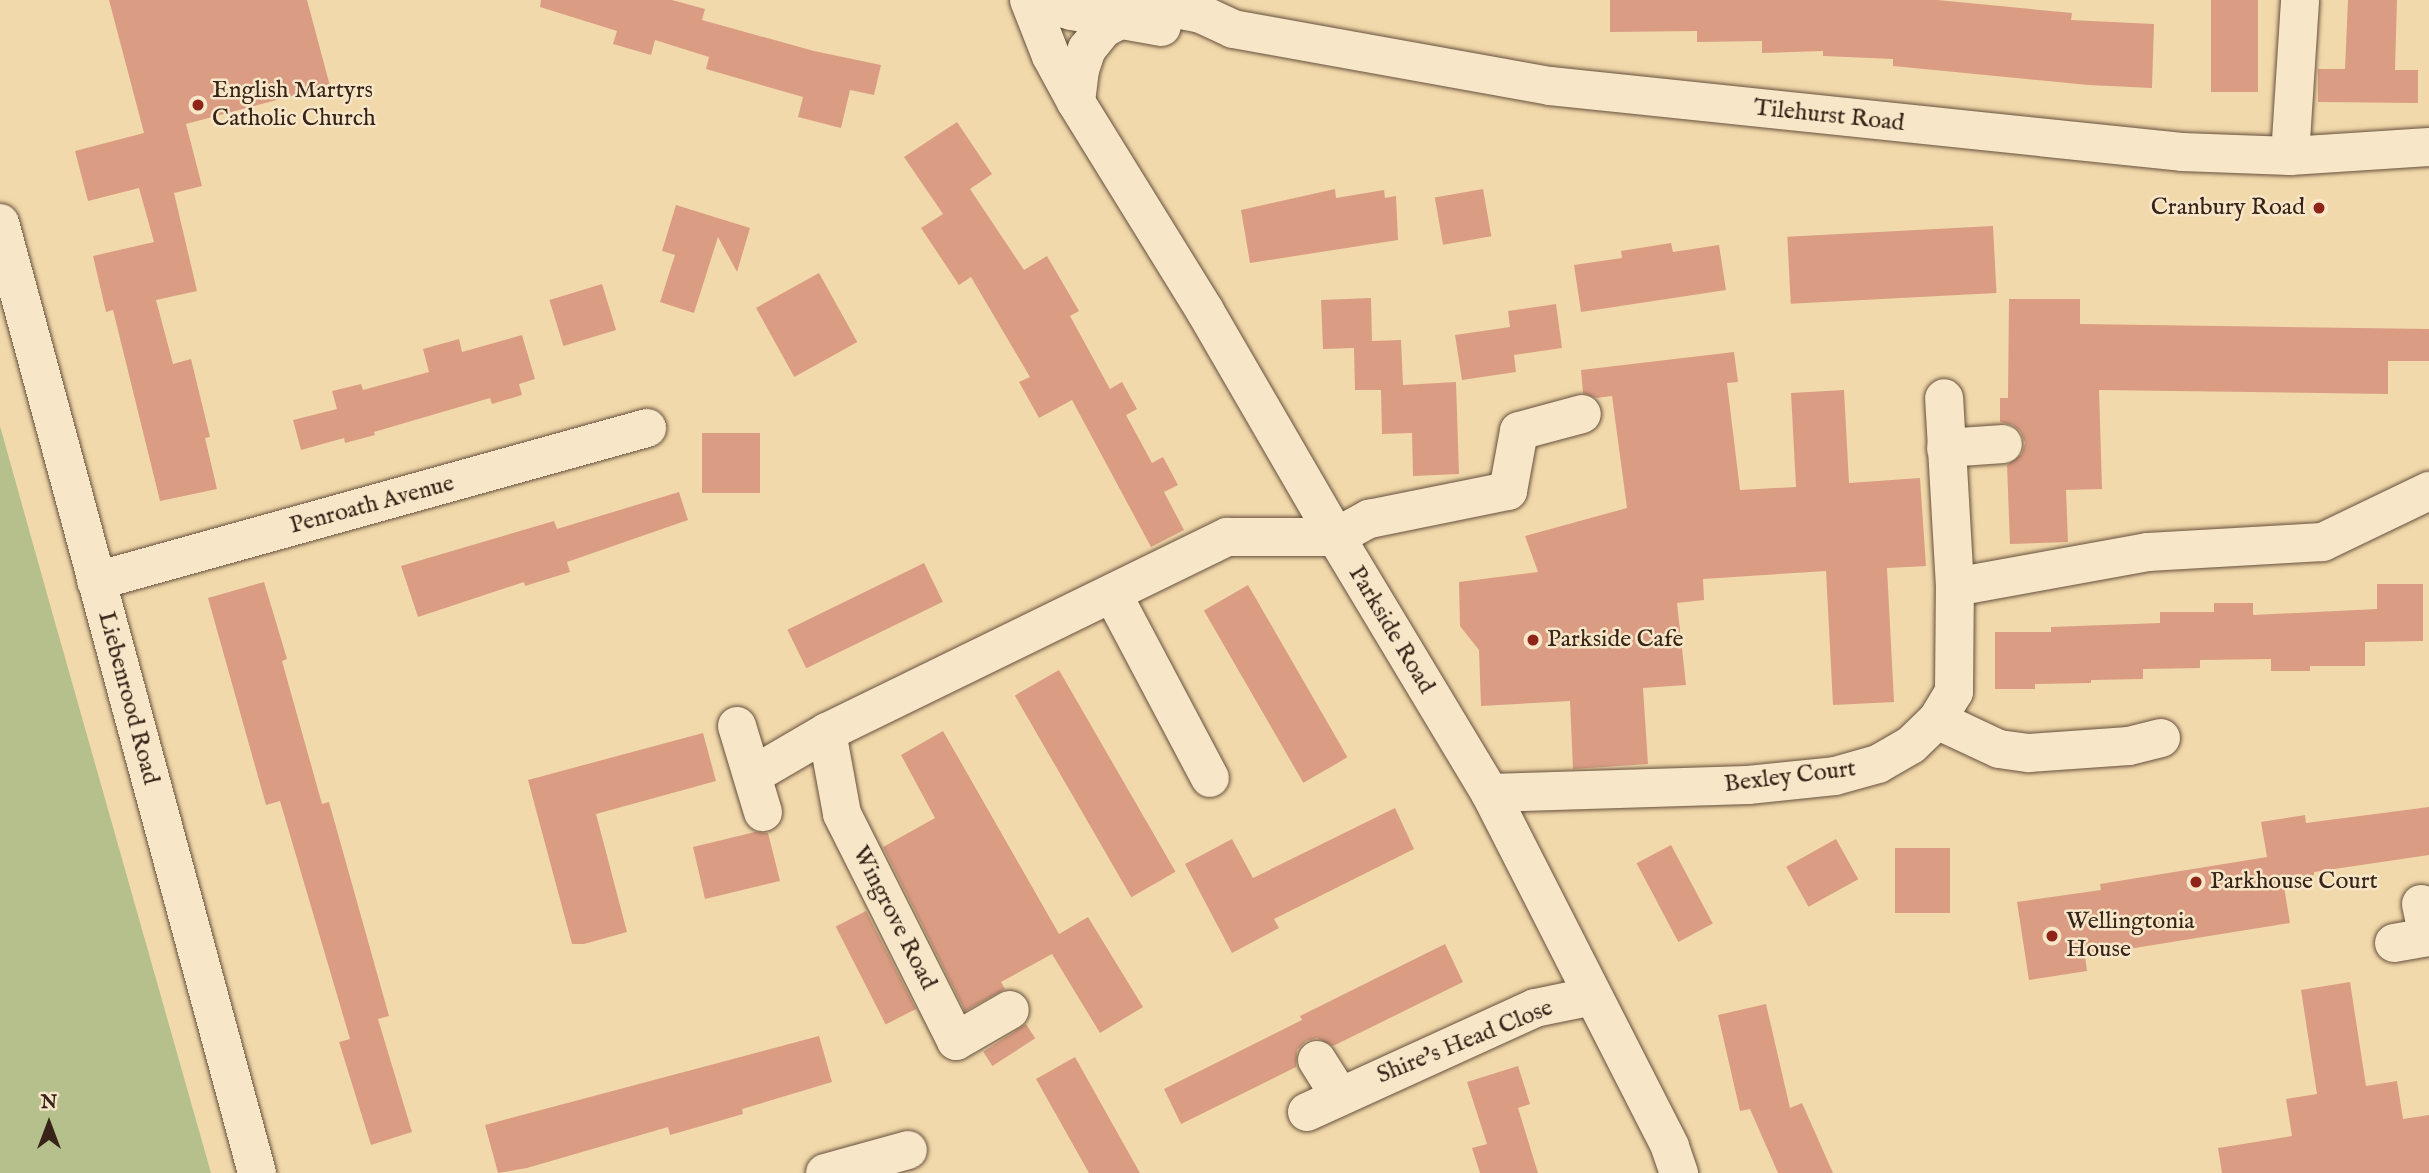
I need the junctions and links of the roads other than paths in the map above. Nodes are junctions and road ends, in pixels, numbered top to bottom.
1 (1030, 0) edge
2 (2300, 0) edge
3 (1125, 10) edge
4 (1076, 102) junction
5 (2429, 147) edge
6 (2290, 156) junction
7 (0, 223) edge
8 (1944, 398) dead end
9 (1582, 414) dead end
10 (647, 428) dead end
11 (2003, 444) dead end
12 (1946, 449) junction
13 (2429, 491) edge
14 (1336, 537) junction
15 (96, 581) junction
16 (1955, 587) junction
17 (1113, 595) junction
18 (1937, 720) junction
19 (737, 726) dead end
20 (827, 732) junction
21 (2161, 738) dead end
22 (753, 775) junction
23 (1210, 778) dead end
24 (1490, 793) junction
25 (763, 812) dead end
26 (1593, 996) junction
27 (1010, 1010) dead end
28 (1317, 1060) dead end
29 (908, 1150) dead end
30 (257, 1173) edge
31 (825, 1173) edge
32 (1679, 1173) edge

1 - 3 street, Tilehurst Road
1 - 4 street, Parkside Road
2 - 6 street
3 - 4 street
3 - 6 street, Tilehurst Road
4 - 14 street, Parkside Road
5 - 6 street, Tilehurst Road
7 - 15 street, Liebenrood Road
8 - 12 street, Bexley Court
9 - 14 street
10 - 15 street, Penroath Avenue
11 - 12 street
12 - 16 street, Bexley Court
13 - 16 street
14 - 17 street
14 - 24 street, Parkside Road
15 - 30 street, Liebenrood Road
16 - 18 street, Bexley Court
17 - 20 street
17 - 23 street
18 - 21 street
18 - 24 street, Bexley Court
19 - 22 street
20 - 22 street
20 - 27 street, Wingrove Road
22 - 25 street
24 - 26 street, Parkside Road
26 - 28 street, Shire's Head Close
26 - 32 street, Parkside Road
29 - 31 street

